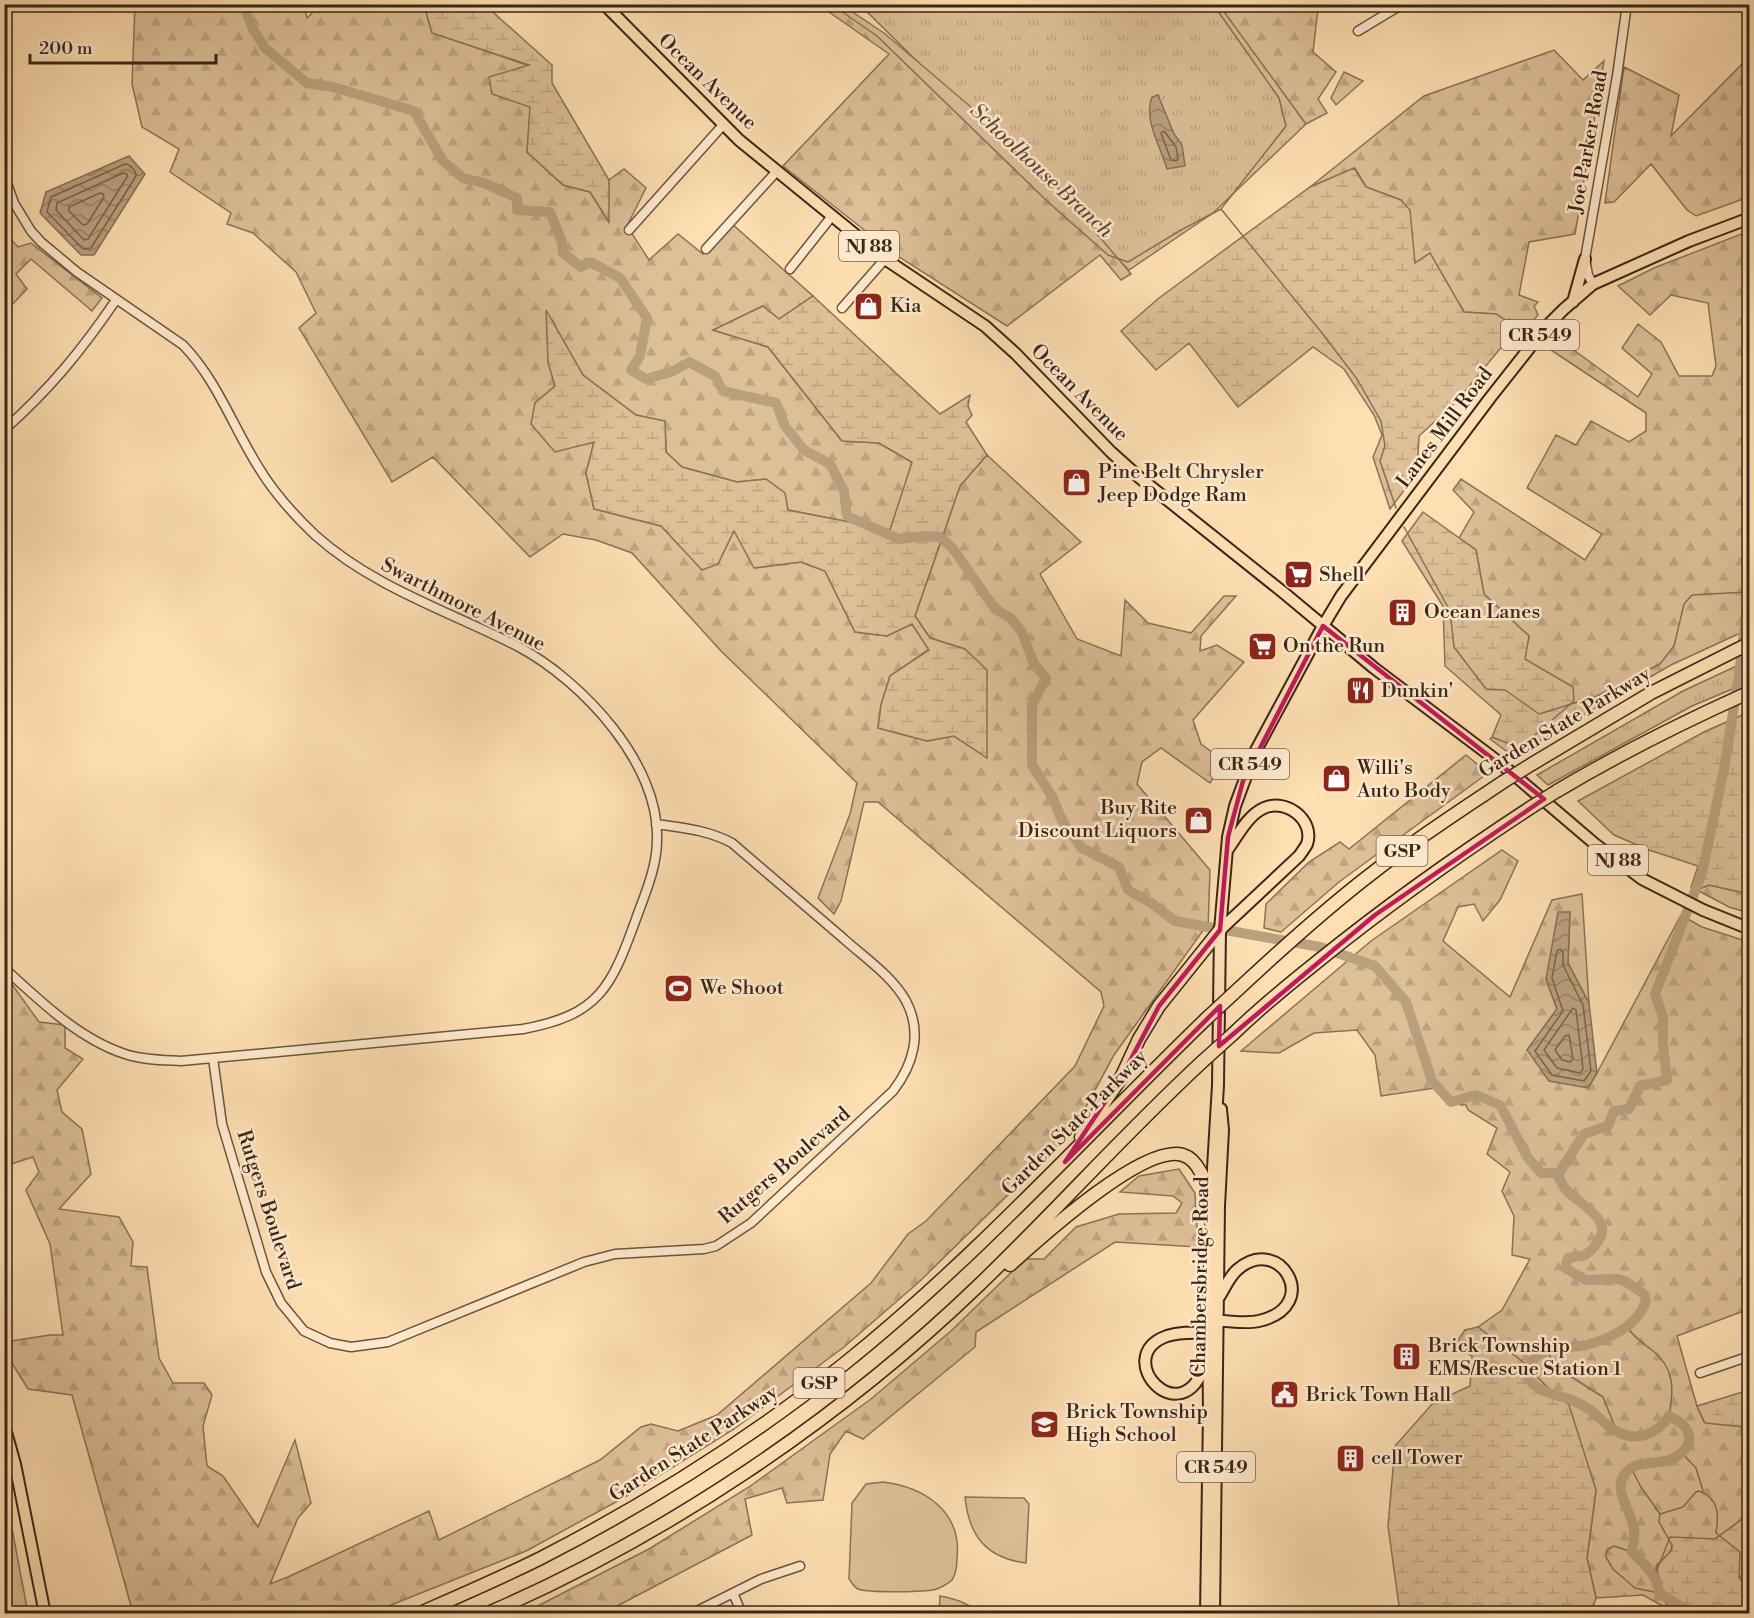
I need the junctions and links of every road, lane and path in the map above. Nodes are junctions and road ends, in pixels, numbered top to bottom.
1 (604, 4) edge
2 (1407, 4) edge
3 (1627, 4) edge
4 (1358, 31) dead end
5 (723, 125) junction
6 (777, 171) junction
7 (4, 175) edge
8 (832, 216) junction
9 (1749, 218) edge
10 (629, 230) dead end
11 (706, 249) dead end
12 (885, 258) junction
13 (1586, 259) junction
14 (790, 269) dead end
15 (1593, 284) junction
16 (116, 300) junction
17 (1573, 302) junction
18 (842, 308) dead end
19 (4, 430) edge
20 (1323, 626) junction
21 (1749, 643) edge
22 (1749, 692) edge
23 (656, 825) junction
24 (1228, 850) junction
25 (1749, 929) edge
26 (1218, 935) junction
27 (4, 968) edge
28 (213, 1058) junction
29 (1218, 1085) junction
30 (1065, 1162) junction
31 (1212, 1206) junction
32 (979, 1285) junction
33 (1219, 1297) junction
34 (1213, 1320) junction
35 (1213, 1333) junction
36 (1209, 1351) junction
37 (1749, 1356) edge
38 (1700, 1373) dead end
39 (4, 1425) edge
40 (800, 1566) dead end
41 (733, 1593) junction
42 (45, 1614) edge
43 (418, 1614) edge
44 (486, 1614) edge
45 (691, 1614) edge
46 (742, 1614) edge
47 (1206, 1614) edge
48 (1214, 1614) edge

1 - 5 main road, Ocean Avenue / NJ 88
2 - 4 street
3 - 13 street, Joe Parker Road
5 - 6 main road, Ocean Avenue / NJ 88
5 - 10 street
6 - 8 main road, Ocean Avenue / NJ 88
6 - 11 street
7 - 16 street, Swarthmore Avenue
8 - 12 main road, Ocean Avenue / NJ 88
8 - 14 street
9 - 15 main road, Lanes Mill Road / CR 549
12 - 18 street
12 - 20 main road, Ocean Avenue / NJ 88
13 - 15 street, Joe Parker Road
13 - 17 main road
15 - 17 main road, Lanes Mill Road / CR 549
16 - 19 street
16 - 23 street, Swarthmore Avenue
17 - 20 main road, Lanes Mill Road / CR 549
20 - 24 main road, Chambersbridge Road / CR 549
20 - 25 main road, Ocean Avenue / NJ 88
21 - 30 highway, Garden State Parkway / GSP, bridge
22 - 32 highway, GSP, bridge
23 - 28 street, Swarthmore Avenue
23 - 28 street, Rutgers Boulevard
24 - 26 main road, Chambersbridge Road / CR 549
24 - 26 main road
26 - 29 main road, Chambersbridge Road / CR 549
26 - 30 highway
27 - 28 street, Swarthmore Avenue
29 - 31 main road, Chambersbridge Road / CR 549
29 - 33 main road, Chambersbridge Road / CR 549
30 - 43 highway, Garden State Parkway / GSP
31 - 32 highway
31 - 34 main road, Chambersbridge Road / CR 549
32 - 44 highway, GSP
33 - 34 main road, Chambersbridge Road / CR 549
33 - 34 main road
34 - 35 main road, Chambersbridge Road / CR 549
35 - 36 main road, Chambersbridge Road / CR 549
35 - 36 main road
35 - 48 main road, Chambersbridge Road / CR 549
36 - 47 main road, Chambersbridge Road / CR 549
37 - 38 street
39 - 42 main road
40 - 41 street
41 - 45 street
41 - 46 street

